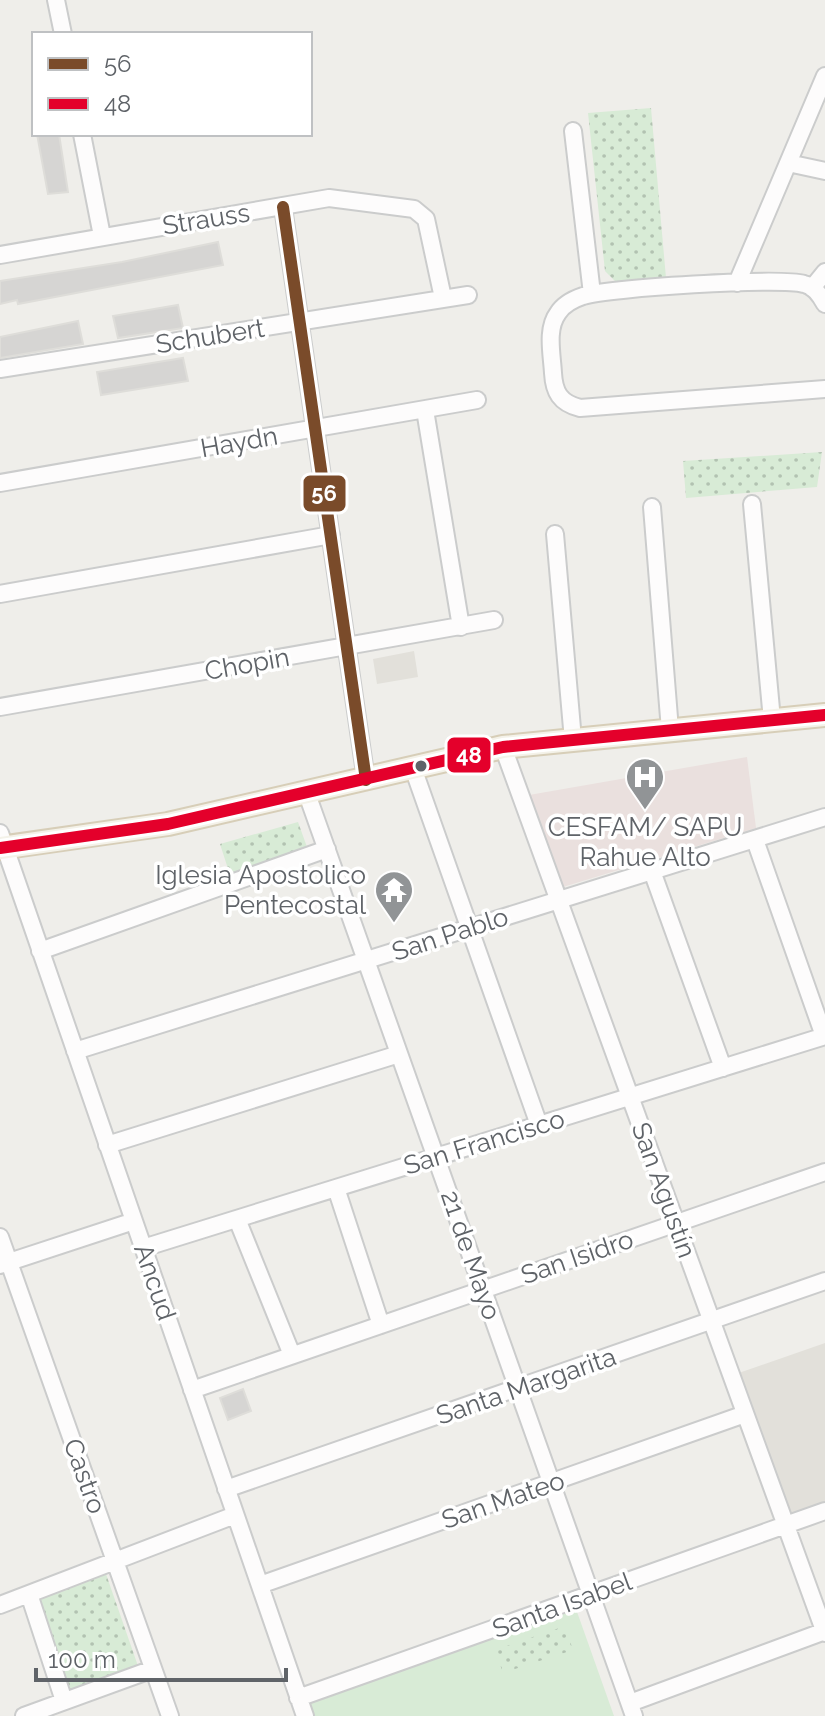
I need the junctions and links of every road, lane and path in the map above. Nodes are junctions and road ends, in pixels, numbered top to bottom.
1 (56, 0) edge
2 (63, 32) edge
3 (825, 76) edge
4 (573, 131) dead end
5 (82, 136) edge
6 (788, 163) junction
7 (825, 171) edge
8 (283, 207) junction
9 (102, 236) junction
10 (0, 255) edge
11 (825, 272) edge
12 (737, 283) junction
13 (812, 288) junction
14 (592, 294) junction
15 (468, 295) dead end
16 (443, 298) junction
17 (825, 304) edge
18 (300, 321) junction
19 (0, 369) edge
20 (825, 389) edge
21 (477, 400) dead end
22 (425, 410) junction
23 (316, 429) junction
24 (0, 483) edge
25 (752, 504) dead end
26 (652, 507) dead end
27 (555, 534) dead end
28 (331, 535) junction
29 (0, 594) edge
30 (494, 620) dead end
31 (461, 627) junction
32 (347, 646) junction
33 (0, 707) edge
34 (825, 715) edge
35 (772, 720) junction
36 (670, 730) junction
37 (573, 740) junction
38 (503, 747) junction
39 (413, 768) junction
40 (366, 780) junction
41 (307, 794) junction
42 (825, 817) edge
43 (755, 840) junction
44 (2, 843) edge
45 (327, 849) junction
46 (652, 871) junction
47 (559, 900) junction
48 (470, 927) junction
49 (40, 951) junction
50 (366, 961) junction
51 (825, 1036) edge
52 (75, 1051) junction
53 (399, 1054) junction
54 (723, 1068) junction
55 (630, 1096) junction
56 (539, 1125) junction
57 (107, 1145) junction
58 (436, 1157) junction
59 (825, 1172) edge
60 (336, 1188) junction
61 (237, 1219) junction
62 (134, 1221) junction
63 (676, 1223) junction
64 (0, 1237) edge
65 (143, 1248) junction
66 (4, 1264) edge
67 (825, 1281) edge
68 (483, 1289) junction
69 (712, 1320) junction
70 (381, 1325) junction
71 (292, 1355) junction
72 (518, 1389) junction
73 (192, 1390) junction
74 (745, 1414) junction
75 (551, 1483) junction
76 (226, 1489) junction
77 (825, 1511) edge
78 (235, 1515) junction
79 (786, 1525) junction
80 (115, 1561) junction
81 (260, 1585) junction
82 (29, 1594) junction
83 (591, 1594) junction
84 (1, 1603) edge
85 (825, 1632) edge
86 (153, 1669) junction
87 (298, 1698) junction
88 (64, 1701) junction
89 (632, 1709) edge
90 (46, 1712) edge
91 (24, 1716) edge
92 (170, 1716) edge
93 (305, 1716) edge

1 - 2 street
3 - 6 street
4 - 14 street
5 - 9 street
6 - 7 street
6 - 12 street
8 - 9 street, Strauss
8 - 16 street, Strauss
8 - 18 street
9 - 10 street, Strauss
11 - 13 street
12 - 13 street
12 - 14 street
13 - 17 street
14 - 20 street
15 - 16 street, Schubert
16 - 18 street, Schubert
18 - 19 street, Schubert
18 - 23 street
21 - 22 street, Haydn
22 - 23 street, Haydn
22 - 31 street
23 - 24 street, Haydn
23 - 28 street
25 - 35 street
26 - 36 street
27 - 37 street
28 - 29 street
28 - 32 street
30 - 31 street, Chopin
31 - 32 street, Chopin
32 - 33 street, Chopin
32 - 40 street
34 - 35 main road
35 - 36 main road
36 - 37 main road
37 - 38 main road
38 - 39 main road
38 - 47 street, San Agustín
39 - 40 main road
39 - 48 street
40 - 41 main road
41 - 44 main road
41 - 45 street, 21 de Mayo
42 - 43 street, San Pablo
43 - 46 street, San Pablo
43 - 51 street
44 - 49 street, Ancud
45 - 49 street
45 - 50 street, 21 de Mayo
46 - 47 street, San Pablo
46 - 54 street
47 - 48 street, San Pablo
47 - 55 street, San Agustín
48 - 50 street, San Pablo
48 - 56 street
49 - 52 street, Ancud
50 - 52 street, San Pablo
50 - 53 street, 21 de Mayo
51 - 54 street, San Francisco
52 - 57 street, Ancud
53 - 57 street
53 - 58 street, 21 de Mayo
54 - 55 street, San Francisco
55 - 56 street, San Francisco
55 - 63 street, San Agustín
56 - 58 street, San Francisco
57 - 62 street, Ancud
58 - 60 street, San Francisco
58 - 68 street, 21 de Mayo
59 - 63 street, San Isidro
60 - 61 street, San Francisco
60 - 70 street
61 - 65 street, San Francisco
61 - 71 street
62 - 65 street, Ancud
62 - 66 street
63 - 68 street, San Isidro
63 - 69 street, San Agustín
64 - 66 street, Castro
65 - 73 street, Ancud
66 - 80 street, Castro
67 - 69 street, Santa Margarita
68 - 70 street, San Isidro
68 - 72 street, 21 de Mayo
69 - 72 street, Santa Margarita
69 - 74 street, San Agustín
70 - 71 street, San Isidro
71 - 73 street, San Isidro
72 - 75 street, 21 de Mayo
72 - 76 street, Santa Margarita
73 - 76 street, Ancud
74 - 75 street, San Mateo
74 - 79 street, San Agustín
75 - 81 street, San Mateo
75 - 83 street, 21 de Mayo
76 - 78 street, Ancud
77 - 79 street, Santa Isabel
78 - 80 street
78 - 81 street, Ancud
79 - 83 street, Santa Isabel
79 - 85 street, San Agustín
80 - 82 street
80 - 86 street, Castro
81 - 87 street, Ancud
82 - 84 street
82 - 88 street
83 - 87 street, Santa Isabel
83 - 89 street, 21 de Mayo
85 - 89 street
86 - 88 street
86 - 92 street, Castro
87 - 93 street, Ancud
88 - 90 street
90 - 91 street

